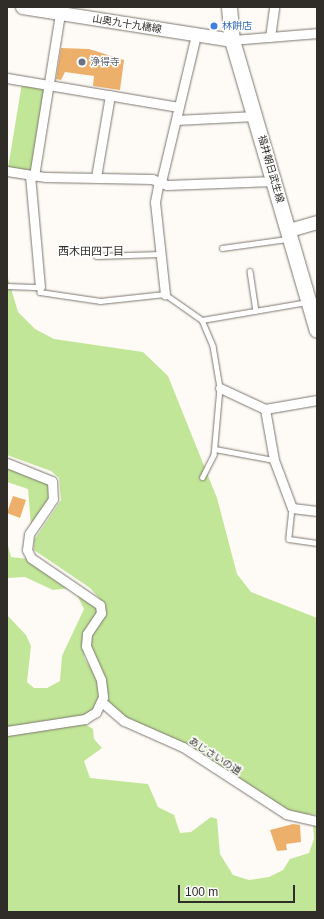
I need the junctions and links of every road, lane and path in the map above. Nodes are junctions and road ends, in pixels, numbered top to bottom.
1 (22, 7) edge
2 (229, 7) edge
3 (274, 7) edge
4 (60, 10) edge
5 (317, 33) edge
6 (196, 35) junction
7 (270, 37) junction
8 (232, 40) junction
9 (7, 78) edge
10 (49, 85) junction
11 (110, 95) junction
12 (179, 107) junction
13 (255, 116) junction
14 (176, 120) junction
15 (7, 171) edge
16 (32, 175) junction
17 (96, 177) junction
18 (274, 181) junction
19 (160, 182) junction
20 (317, 222) edge
21 (290, 235) junction
22 (222, 248) dead end
23 (160, 254) junction
24 (96, 256) dead end
25 (250, 271) dead end
26 (7, 286) edge
27 (40, 287) junction
28 (165, 294) junction
29 (309, 302) junction
30 (256, 311) junction
31 (202, 320) junction
32 (317, 330) edge
33 (220, 388) junction
34 (317, 400) edge
35 (265, 410) junction
36 (215, 449) junction
37 (274, 460) junction
38 (7, 463) edge
39 (203, 477) dead end
40 (292, 508) junction
41 (317, 511) edge
42 (317, 543) edge
43 (102, 703) junction
44 (7, 732) edge
45 (317, 820) edge

1 - 4 main road, 山奥九十九橋線
2 - 8 main road, 福井朝日武生線
3 - 7 street
4 - 6 main road, 山奥九十九橋線
4 - 10 street
5 - 7 street
6 - 8 main road, 山奥九十九橋線
6 - 12 street
7 - 8 street
8 - 13 main road, 福井朝日武生線
9 - 10 street
10 - 11 street
10 - 16 street
11 - 12 street
11 - 17 street
12 - 14 street
13 - 14 street
13 - 18 main road, 福井朝日武生線
14 - 19 street
15 - 16 street
16 - 17 street
16 - 27 street
17 - 19 street
18 - 19 street
18 - 21 main road, 福井朝日武生線
19 - 23 street
20 - 21 main road
21 - 22 lane
21 - 29 main road, 福井朝日武生線
23 - 24 lane
23 - 28 street
25 - 30 lane
26 - 27 lane
27 - 28 lane
28 - 31 lane
29 - 30 lane
29 - 32 main road, 福井朝日武生線
30 - 31 lane
31 - 33 lane
33 - 35 street
33 - 36 lane
34 - 35 street
35 - 37 street
36 - 37 lane
36 - 39 lane
37 - 40 street
38 - 43 street
40 - 41 street
40 - 42 lane
43 - 44 street
43 - 45 street, あじさいの道

